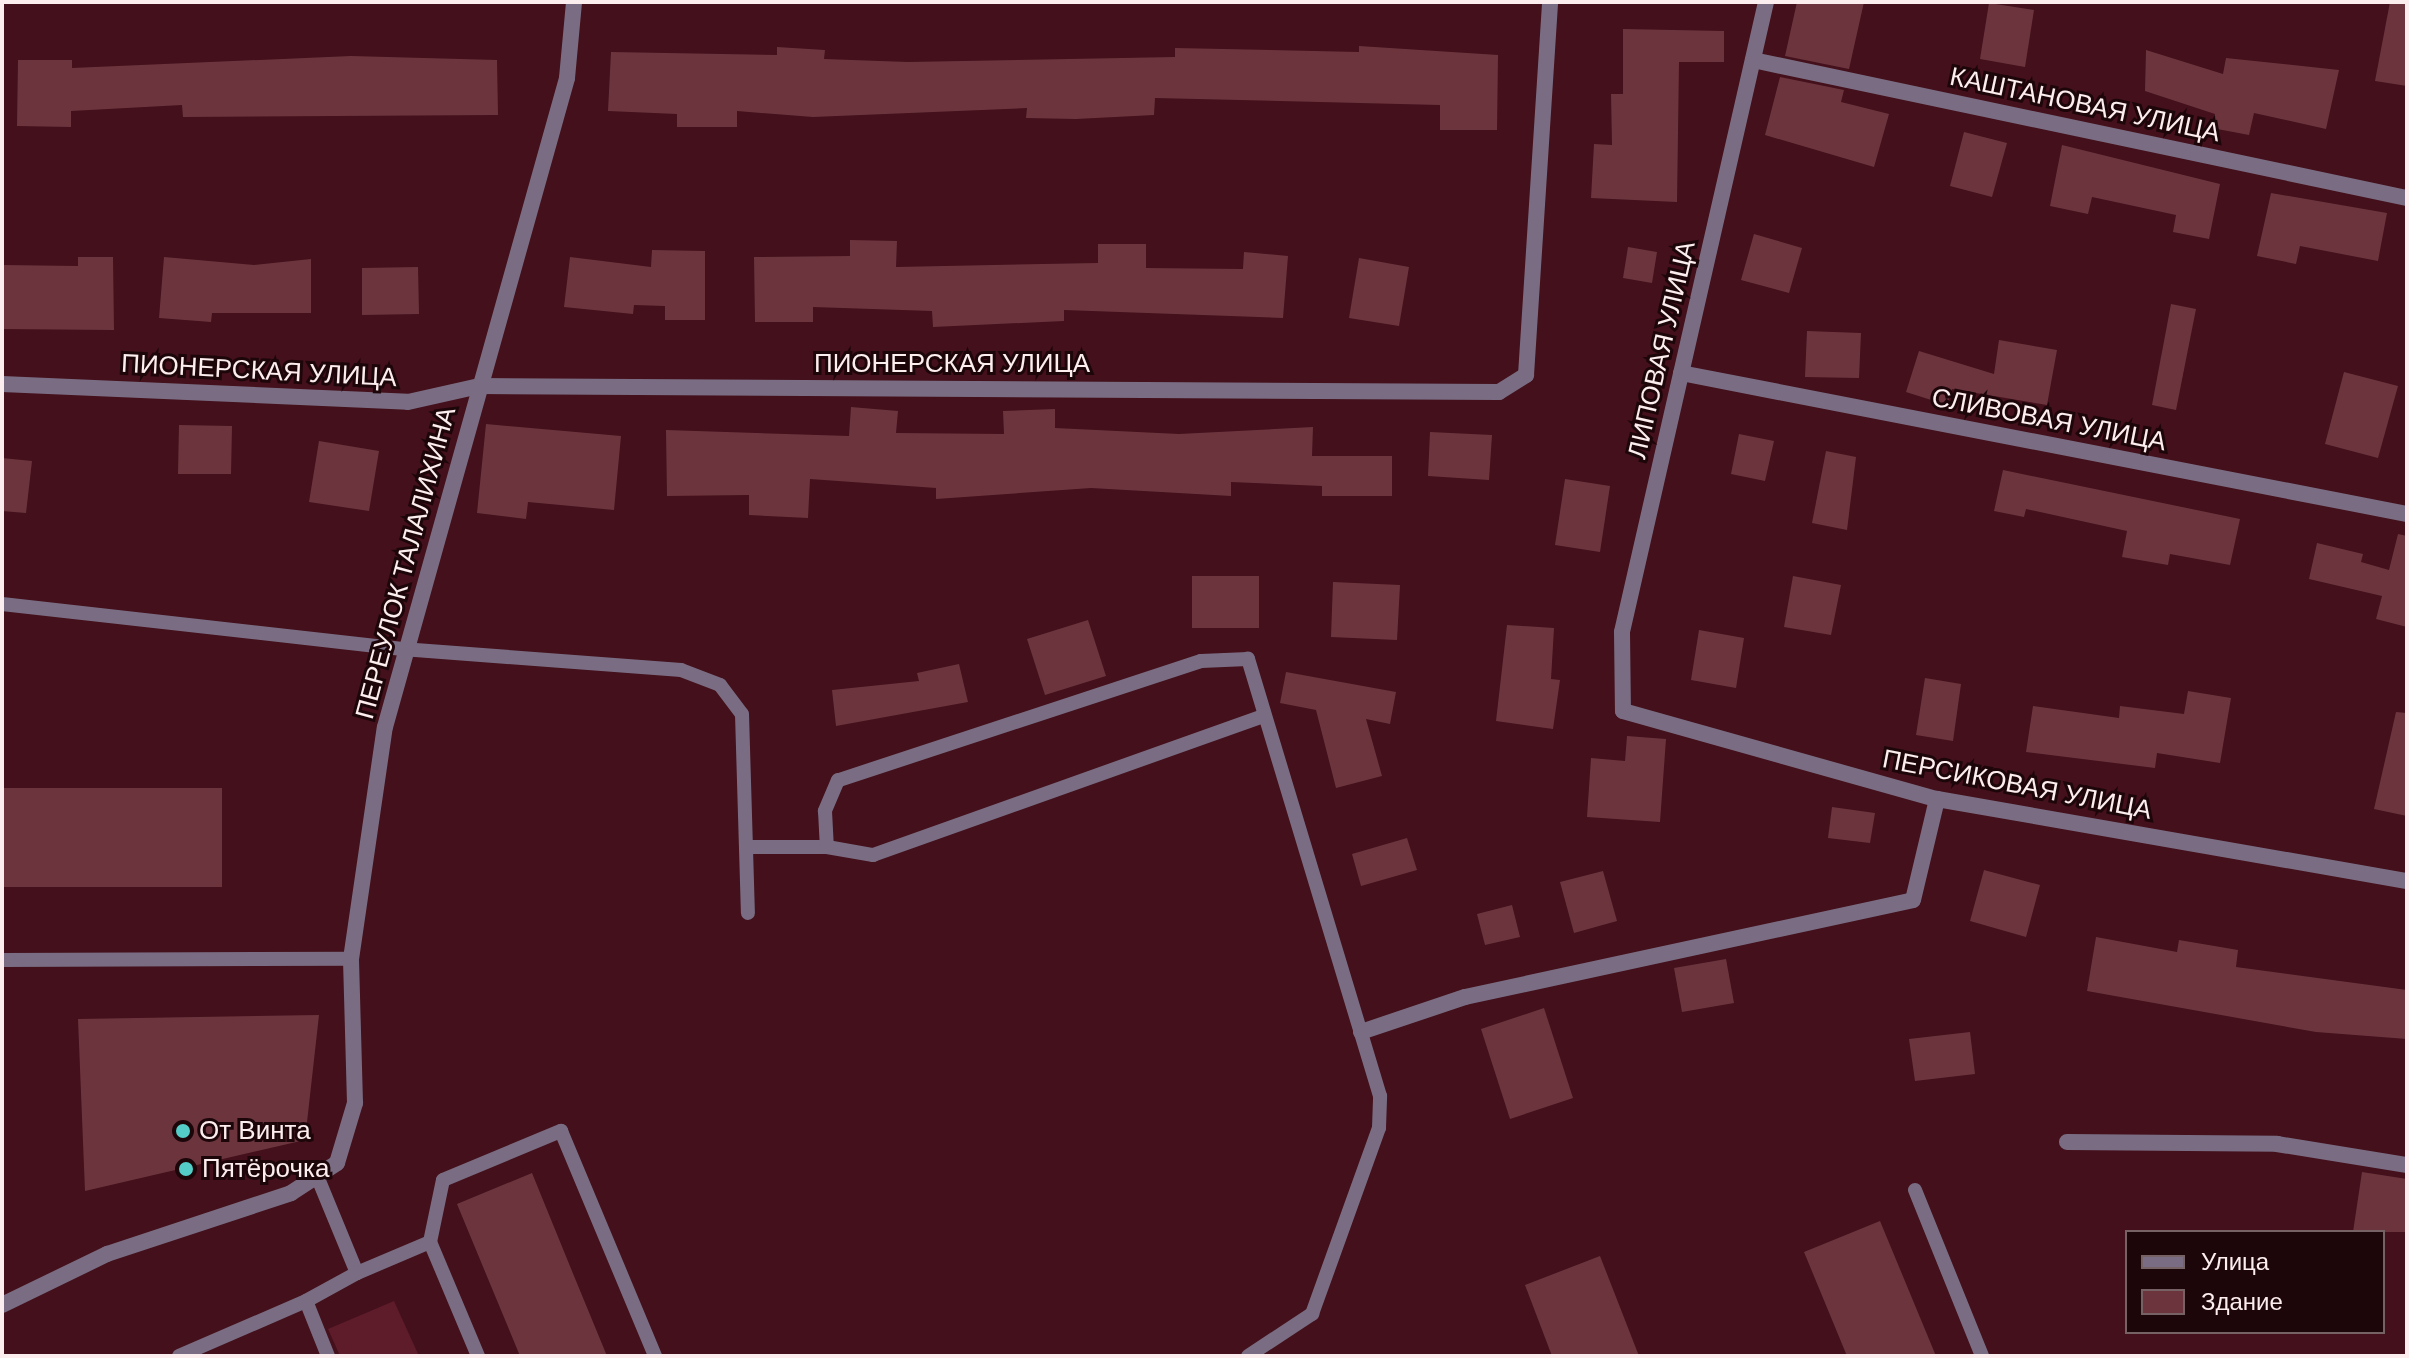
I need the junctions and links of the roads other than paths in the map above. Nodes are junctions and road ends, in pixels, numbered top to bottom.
1 (574, 2) edge
2 (1550, 2) edge
3 (1766, 2) edge
4 (1753, 60) junction
5 (2407, 198) edge
6 (1681, 373) junction
7 (2, 384) edge
8 (479, 386) junction
9 (2407, 514) edge
10 (2, 604) edge
11 (402, 649) junction
12 (1623, 711) joint
13 (1263, 716) junction
14 (1937, 799) junction
15 (749, 847) junction
16 (827, 847) junction
17 (2407, 881) edge
18 (748, 913) dead end
19 (351, 959) junction
20 (2, 960) edge
21 (1361, 1032) junction
22 (2067, 1142) dead end
23 (2407, 1165) edge
24 (317, 1176) junction
25 (1915, 1190) dead end
26 (430, 1242) junction
27 (357, 1273) junction
28 (306, 1301) junction
29 (2, 1305) edge
30 (179, 1356) edge
31 (328, 1356) edge
32 (478, 1356) edge
33 (655, 1356) edge
34 (1248, 1356) edge
35 (1982, 1356) edge

1 - 8 street, ПЕРЕУЛОК ТАЛАЛИХИНА
2 - 8 street, ПИОНЕРСКАЯ УЛИЦА
3 - 4 street, ЛИПОВАЯ УЛИЦА
4 - 5 street, КАШТАНОВАЯ УЛИЦА
4 - 6 street, ЛИПОВАЯ УЛИЦА
6 - 9 street, СЛИВОВАЯ УЛИЦА
6 - 12 street, ЛИПОВАЯ УЛИЦА
7 - 8 street, ПИОНЕРСКАЯ УЛИЦА
8 - 11 street, ПЕРЕУЛОК ТАЛАЛИХИНА
10 - 11 lane
11 - 15 lane
11 - 19 street, ПЕРЕУЛОК ТАЛАЛИХИНА
12 - 14 street, ПЕРСИКОВАЯ УЛИЦА
13 - 16 lane
13 - 16 lane
13 - 21 lane
14 - 17 street, ПЕРСИКОВАЯ УЛИЦА
14 - 21 street
15 - 16 lane
15 - 18 lane
19 - 20 lane
19 - 24 street, ПЕРЕУЛОК ТАЛАЛИХИНА
21 - 34 lane
22 - 23 street
24 - 27 lane
24 - 29 street, ПЕРЕУЛОК ТАЛАЛИХИНА
25 - 35 lane
26 - 27 lane
26 - 32 lane
26 - 33 lane
27 - 28 lane
28 - 30 lane
28 - 31 lane

